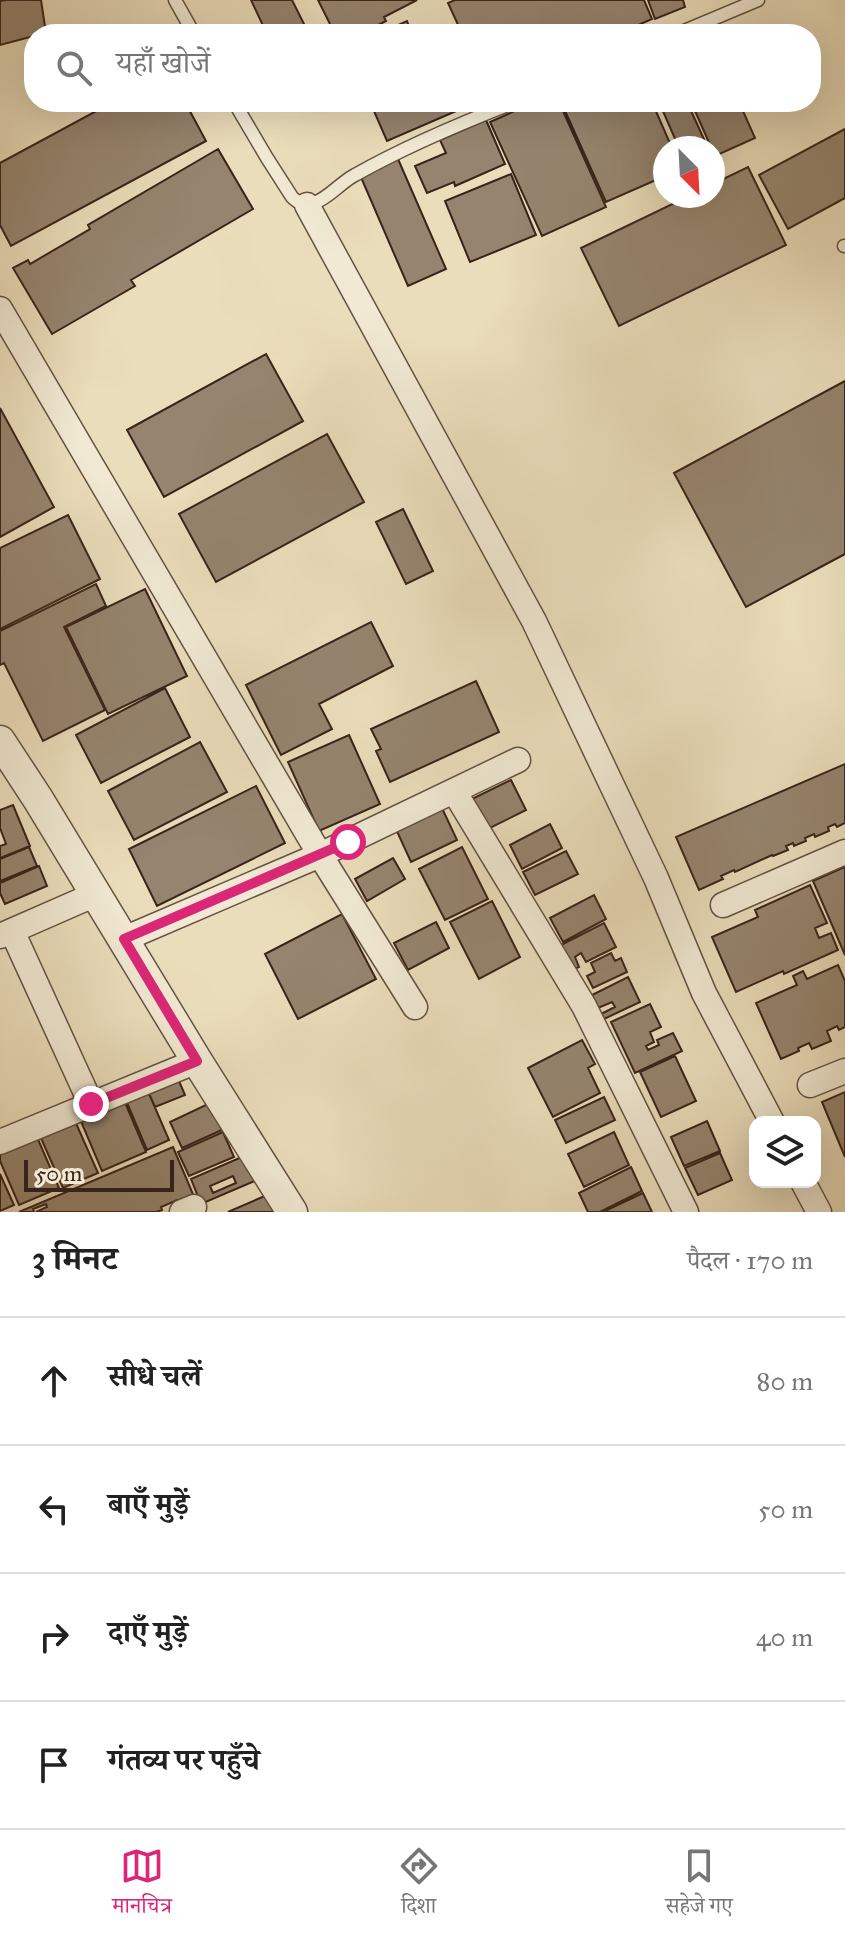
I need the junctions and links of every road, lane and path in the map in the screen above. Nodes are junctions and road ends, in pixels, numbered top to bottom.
1 (175, 0) edge
2 (758, 0) edge
3 (188, 24) edge
4 (701, 24) edge
5 (240, 112) edge
6 (490, 112) edge
7 (307, 205) junction
8 (0, 309) edge
9 (0, 741) edge
10 (518, 760) dead end
11 (454, 791) junction
12 (845, 852) edge
13 (320, 855) junction
14 (96, 894) junction
15 (723, 905) dead end
16 (6, 934) edge
17 (124, 939) junction
18 (415, 1007) dead end
19 (197, 1061) junction
20 (845, 1071) edge
21 (810, 1085) dead end
22 (91, 1104) junction
23 (769, 1116) edge
24 (0, 1142) edge
25 (806, 1188) edge
26 (292, 1212) edge
27 (686, 1212) edge
28 (819, 1212) edge

1 - 3 lane
2 - 4 lane
5 - 7 lane
6 - 7 lane
7 - 23 street
8 - 13 street
9 - 14 street
10 - 11 street
11 - 13 street
11 - 27 street
12 - 15 street
13 - 17 street
13 - 18 street
14 - 16 street
14 - 17 street
16 - 22 street
17 - 19 street
19 - 22 street
19 - 26 street
20 - 21 street
22 - 24 street
25 - 28 street

